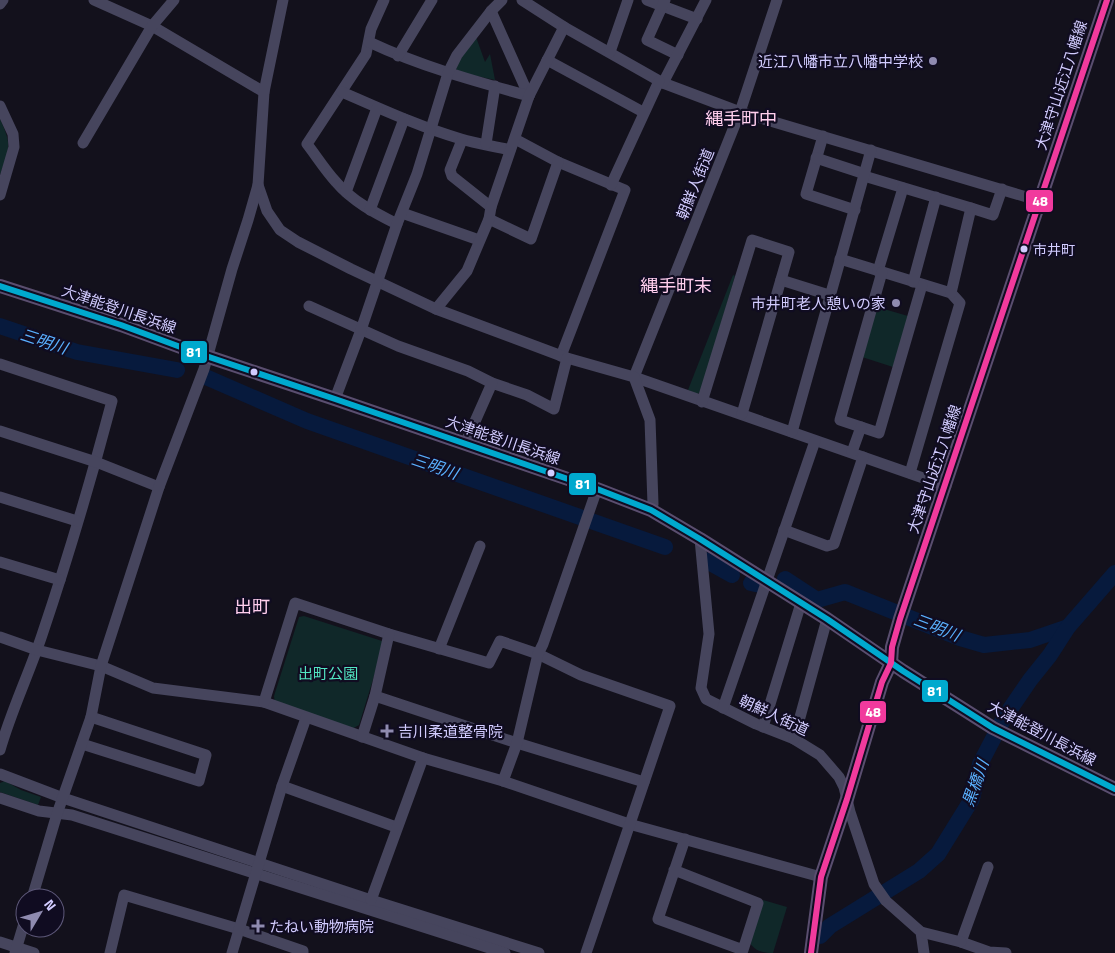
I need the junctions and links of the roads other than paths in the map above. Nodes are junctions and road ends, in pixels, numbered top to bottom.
1 (2, 0) edge
2 (94, 0) edge
3 (174, 0) edge
4 (283, 0) edge
5 (384, 0) edge
6 (432, 0) edge
7 (502, 0) edge
8 (522, 0) edge
9 (628, 0) edge
10 (648, 0) edge
11 (706, 0) edge
12 (777, 0) edge
13 (1107, 0) edge
14 (664, 3) edge
15 (0, 4) edge
16 (491, 11) junction
17 (697, 19) junction
18 (152, 26) junction
19 (564, 27) junction
20 (369, 42) junction
21 (610, 52) junction
22 (678, 55) junction
23 (398, 56) junction
24 (547, 60) junction
25 (448, 73) junction
26 (661, 82) junction
27 (494, 86) junction
28 (264, 92) junction
29 (342, 92) junction
30 (529, 96) junction
31 (0, 106) edge
32 (377, 108) junction
33 (643, 112) junction
34 (740, 112) junction
35 (404, 119) junction
36 (430, 128) junction
37 (823, 136) junction
38 (514, 139) junction
39 (462, 140) junction
40 (83, 143) dead end
41 (486, 144) junction
42 (510, 150) junction
43 (871, 150) junction
44 (816, 158) junction
45 (558, 162) junction
46 (864, 175) junction
47 (258, 185) junction
48 (611, 185) junction
49 (903, 188) junction
50 (1002, 190) junction
51 (346, 192) junction
52 (0, 195) edge
53 (936, 197) junction
54 (1040, 201) junction
55 (491, 207) junction
56 (971, 208) junction
57 (370, 210) junction
58 (855, 210) junction
59 (400, 219) junction
60 (489, 219) junction
61 (479, 240) junction
62 (840, 260) junction
63 (880, 271) junction
64 (781, 280) junction
65 (378, 282) junction
66 (917, 283) junction
67 (0, 286) edge
68 (951, 293) junction
69 (829, 295) junction
70 (309, 306) dead end
71 (436, 309) junction
72 (361, 330) junction
73 (207, 357) junction
74 (564, 357) junction
75 (0, 364) edge
76 (634, 377) junction
77 (492, 383) junction
78 (335, 399) junction
79 (702, 402) junction
80 (742, 414) junction
81 (861, 427) junction
82 (0, 431) edge
83 (792, 432) junction
84 (814, 441) junction
85 (465, 444) junction
86 (852, 452) junction
87 (863, 457) junction
88 (96, 462) junction
89 (910, 473) junction
90 (946, 486) junction
91 (159, 487) junction
92 (597, 489) junction
93 (0, 497) edge
94 (651, 510) junction
95 (77, 521) junction
96 (784, 530) junction
97 (700, 539) junction
98 (480, 546) dead end
99 (0, 562) edge
100 (60, 580) junction
101 (766, 581) junction
102 (801, 603) junction
103 (827, 619) junction
104 (389, 634) junction
105 (0, 637) edge
106 (439, 649) junction
107 (37, 650) junction
108 (538, 654) junction
109 (891, 663) junction
110 (101, 666) junction
111 (375, 696) junction
112 (264, 702) junction
113 (724, 708) junction
114 (91, 716) junction
115 (306, 718) junction
116 (762, 726) junction
117 (362, 736) junction
118 (794, 739) junction
119 (517, 743) junction
120 (82, 744) junction
121 (0, 750) edge
122 (423, 758) junction
123 (0, 774) edge
124 (503, 781) junction
125 (644, 782) junction
126 (282, 786) junction
127 (1115, 789) edge
128 (0, 798) edge
129 (63, 798) junction
130 (847, 798) junction
131 (57, 814) junction
132 (629, 824) junction
133 (396, 827) junction
134 (685, 839) junction
135 (988, 867) dead end
136 (257, 868) junction
137 (674, 870) junction
138 (821, 876) junction
139 (35, 888) edge
140 (371, 900) junction
141 (239, 928) junction
142 (921, 932) junction
143 (20, 938) edge
144 (0, 942) edge
145 (472, 942) edge
146 (961, 942) junction
147 (16, 950) edge
148 (34, 953) edge
149 (110, 953) edge
150 (232, 953) edge
151 (303, 953) edge
152 (505, 953) edge
153 (539, 953) edge
154 (586, 953) edge
155 (811, 953) edge
156 (924, 953) edge
157 (1006, 953) edge

1 - 15 street
2 - 18 street
3 - 18 street
4 - 28 street
5 - 20 street
6 - 23 street
7 - 16 street
8 - 19 street
9 - 21 street
10 - 14 street
11 - 17 street
12 - 34 street, 朝鮮人街道
13 - 54 main road, 大津守山近江八幡線
14 - 17 street
14 - 22 street
16 - 25 street
16 - 30 street
17 - 22 street
18 - 28 street
18 - 40 street
19 - 21 street
19 - 24 street
20 - 23 street
20 - 29 street
21 - 26 street
22 - 26 street
23 - 25 street
24 - 30 street
24 - 33 street
25 - 27 street
25 - 36 street
26 - 33 street
26 - 34 street
27 - 30 street
27 - 41 street
28 - 47 street
29 - 32 street
29 - 51 street
30 - 38 street
31 - 52 street
32 - 35 street
32 - 51 street
33 - 48 street
34 - 37 street
34 - 76 street, 朝鮮人街道
35 - 36 street
35 - 57 street
36 - 39 street
36 - 59 street
37 - 43 street
37 - 44 street
38 - 42 street
38 - 45 street
39 - 41 street
39 - 55 street
41 - 42 street
42 - 55 street
43 - 46 street
43 - 50 street
44 - 46 street
44 - 58 street
45 - 48 street
45 - 60 street
46 - 49 street
46 - 58 street
47 - 65 street
47 - 73 street
48 - 74 street
49 - 53 street
49 - 63 street
50 - 54 street
50 - 56 street
51 - 57 street
53 - 56 street
53 - 66 street
54 - 90 main road, 大津守山近江八幡線
55 - 60 street
56 - 68 street
57 - 59 street
58 - 62 street
59 - 61 street
59 - 65 street
60 - 61 street
61 - 71 street
62 - 63 street
62 - 69 street
63 - 66 street
63 - 81 street
64 - 69 street
64 - 79 street
64 - 80 street
65 - 71 street
65 - 72 street
66 - 68 street
66 - 81 street
67 - 73 main road, 大津能登川長浜線
68 - 89 street
69 - 83 street
70 - 72 street
71 - 74 street
72 - 77 street
72 - 78 street
73 - 78 main road, 大津能登川長浜線
73 - 91 street
74 - 76 street
74 - 77 street
75 - 88 street
76 - 79 street
76 - 94 street
77 - 85 street
78 - 85 main road, 大津能登川長浜線
79 - 80 street
80 - 83 street
81 - 86 street
82 - 88 street
83 - 84 street
84 - 86 street
84 - 96 street
85 - 92 main road, 大津能登川長浜線
86 - 87 street
87 - 89 street
87 - 96 street
88 - 91 street
88 - 95 street
89 - 90 street
90 - 109 main road, 大津守山近江八幡線
91 - 110 street
92 - 94 main road, 大津能登川長浜線
92 - 108 street
93 - 95 street
94 - 97 main road, 大津能登川長浜線
95 - 100 street
96 - 101 street
97 - 101 main road, 大津能登川長浜線
97 - 113 street, 朝鮮人街道
98 - 106 street
99 - 100 street
100 - 107 street
101 - 102 main road, 大津能登川長浜線
101 - 113 street
102 - 103 main road, 大津能登川長浜線
102 - 116 street
103 - 109 main road, 大津能登川長浜線
103 - 118 street
104 - 106 street
104 - 111 street
104 - 112 street
105 - 107 street
106 - 108 street
107 - 110 street
107 - 121 street
108 - 119 street
108 - 125 street
109 - 127 main road, 大津能登川長浜線
109 - 130 main road, 大津守山近江八幡線
110 - 112 street
110 - 114 street
111 - 117 street
111 - 119 street
112 - 115 street
113 - 116 street, 朝鮮人街道
114 - 120 street
114 - 120 street
115 - 117 street
115 - 126 street
116 - 118 street, 朝鮮人街道
117 - 122 street
118 - 130 street, 朝鮮人街道
119 - 124 street
119 - 125 street
120 - 129 street
122 - 124 street
122 - 133 street
123 - 129 street
124 - 132 street
125 - 132 street
126 - 133 street
126 - 136 street
128 - 131 street
129 - 131 street
129 - 136 street
130 - 138 main road, 大津守山近江八幡線
130 - 142 street, 朝鮮人街道
131 - 136 street
131 - 139 street
132 - 134 street
132 - 154 street
133 - 140 street
134 - 137 street
134 - 138 street
135 - 146 street
136 - 140 street
136 - 141 street
136 - 145 street
137 - 137 street
138 - 155 main road, 大津守山近江八幡線
140 - 145 street
141 - 149 street
141 - 150 street
141 - 151 street
142 - 146 street
142 - 156 street
143 - 147 street
144 - 147 street
145 - 152 street
145 - 153 street
146 - 157 street
147 - 148 street

